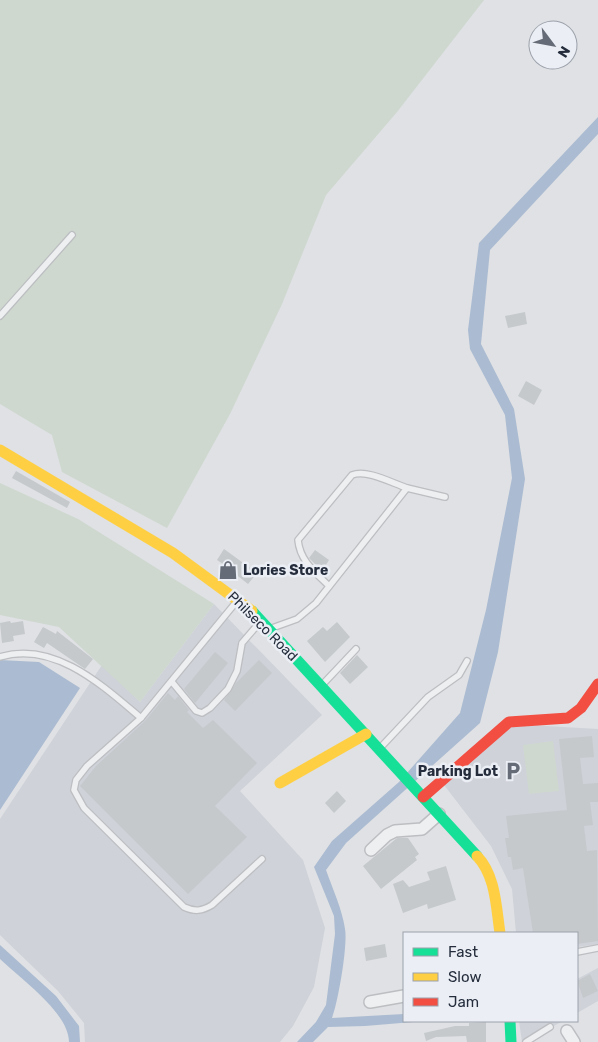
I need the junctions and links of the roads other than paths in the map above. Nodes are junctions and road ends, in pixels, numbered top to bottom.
1 (72, 235) dead end
2 (0, 316) edge
3 (0, 450) edge
4 (407, 488) junction
5 (445, 497) dead end
6 (329, 586) junction
7 (238, 599) junction
8 (261, 620) junction
9 (270, 629) junction
10 (356, 649) dead end
11 (0, 656) edge
12 (467, 661) dead end
13 (172, 682) junction
14 (322, 686) junction
15 (596, 690) edge
16 (141, 718) junction
17 (366, 734) junction
18 (379, 748) junction
19 (280, 783) dead end
20 (422, 795) junction
21 (439, 814) junction
22 (371, 850) dead end
23 (262, 859) dead end
24 (500, 932) edge
25 (598, 948) edge
26 (578, 952) edge
27 (403, 996) edge
28 (370, 1002) dead end
29 (510, 1025) edge
30 (550, 1027) dead end
31 (567, 1031) dead end
32 (511, 1042) edge
33 (526, 1042) edge
34 (574, 1042) edge

1 - 2 lane
3 - 7 street, Philseco Road
4 - 5 lane
4 - 6 lane
4 - 6 lane
6 - 9 lane
7 - 8 street, Philseco Road
7 - 13 lane
8 - 9 street, Philseco Road
8 - 13 lane
9 - 14 street, Philseco Road
10 - 14 lane
11 - 16 lane
12 - 18 lane
13 - 16 lane
14 - 17 street, Philseco Road
15 - 20 street
16 - 23 lane
17 - 18 street, Philseco Road
17 - 19 street
18 - 20 street, Philseco Road
20 - 21 street, Philseco Road
21 - 22 street
21 - 24 street, Philseco Road
25 - 26 lane
27 - 28 street
29 - 32 street
30 - 33 lane
31 - 34 street

